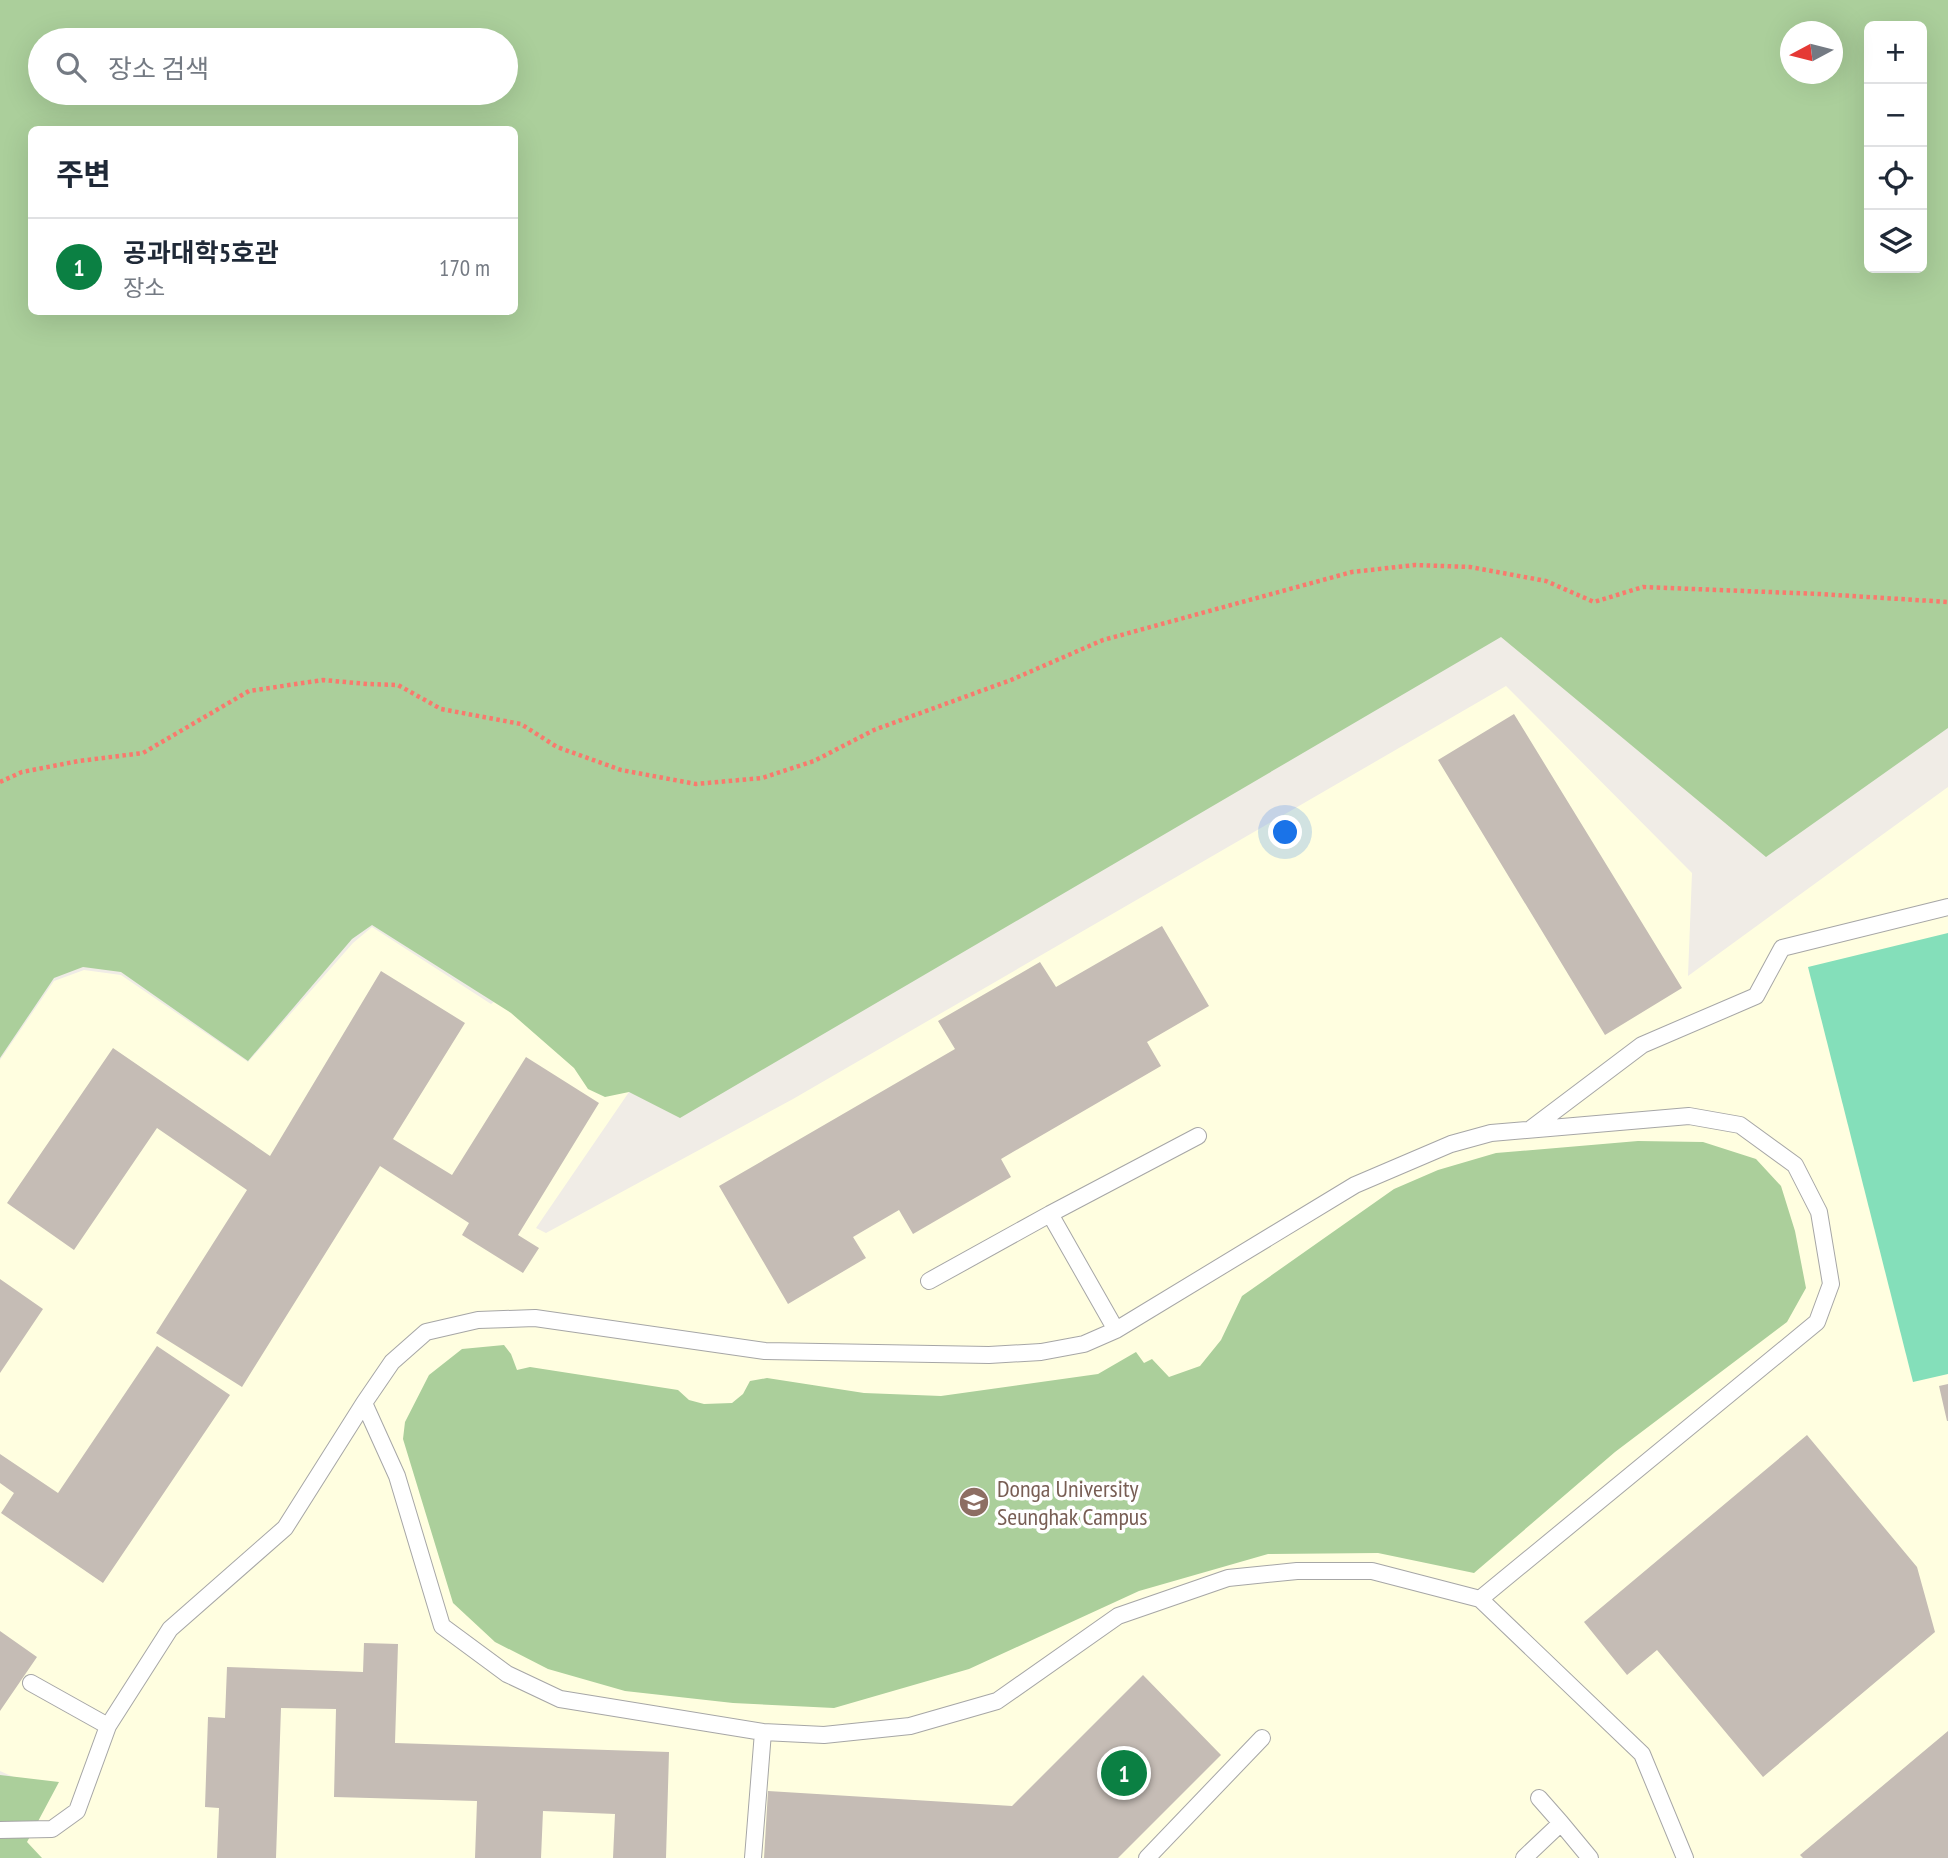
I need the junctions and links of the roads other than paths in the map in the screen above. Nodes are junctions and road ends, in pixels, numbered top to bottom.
1 (1948, 907) edge
2 (1532, 1128) junction
3 (1198, 1136) dead end
4 (1050, 1214) junction
5 (929, 1282) dead end
6 (1116, 1330) junction
7 (364, 1403) junction
8 (1480, 1599) junction
9 (31, 1683) dead end
10 (108, 1726) junction
11 (763, 1732) junction
12 (1262, 1738) dead end
13 (1539, 1798) dead end
14 (1561, 1823) junction
15 (0, 1830) edge
16 (753, 1858) edge
17 (1147, 1858) edge
18 (1524, 1858) edge
19 (1590, 1858) edge
20 (1685, 1858) edge

1 - 2 lane
2 - 6 lane
2 - 8 lane
3 - 4 lane
4 - 5 lane
4 - 6 lane
6 - 7 lane
7 - 10 lane
7 - 11 lane
8 - 11 lane
8 - 20 lane
9 - 10 lane
10 - 15 lane
11 - 16 lane
12 - 17 lane
13 - 14 lane
14 - 18 lane
14 - 19 lane

